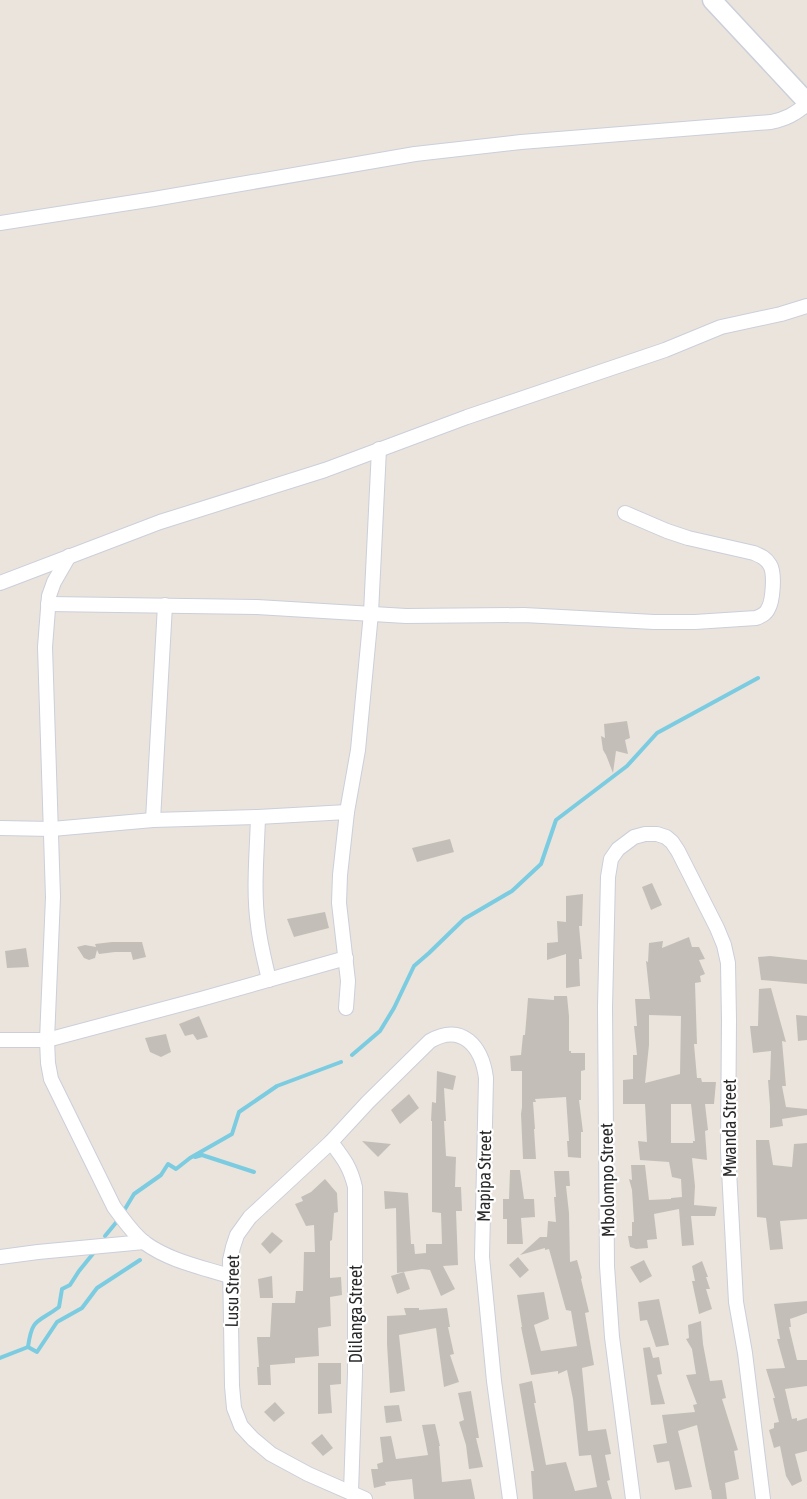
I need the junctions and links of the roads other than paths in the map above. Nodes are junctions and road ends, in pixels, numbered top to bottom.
1 (712, 0) edge
2 (807, 103) edge
3 (0, 223) edge
4 (807, 306) edge
5 (379, 449) junction
6 (625, 513) dead end
7 (69, 556) junction
8 (0, 583) edge
9 (48, 604) junction
10 (165, 605) junction
11 (372, 613) junction
12 (347, 812) junction
13 (258, 817) junction
14 (153, 820) junction
15 (0, 828) edge
16 (52, 829) junction
17 (611, 859) joint
18 (346, 958) junction
19 (269, 980) junction
20 (346, 1008) dead end
21 (0, 1040) edge
22 (47, 1040) junction
23 (331, 1142) junction
24 (144, 1242) junction
25 (0, 1257) edge
26 (229, 1276) junction
27 (351, 1492) junction
28 (365, 1499) edge
29 (510, 1499) edge
30 (633, 1499) edge
31 (763, 1499) edge

1 - 2 street
2 - 3 street
4 - 5 street
5 - 7 street
5 - 11 street
6 - 11 street
7 - 8 street
7 - 9 street
9 - 10 street
9 - 16 street
10 - 11 street
10 - 14 street
11 - 12 street
12 - 13 street
12 - 18 street
13 - 14 street
13 - 19 street
14 - 16 street
15 - 16 street
16 - 22 street
17 - 30 street, Mbolompo Street
17 - 31 street, Mwanda Street
18 - 19 street
18 - 20 street
19 - 22 street
21 - 22 street
22 - 24 street
23 - 26 street, Lusu Street
23 - 27 street, Dlilanga Street
23 - 29 street, Mapipa Street
24 - 25 street
24 - 26 street
26 - 27 street, Lusu Street
27 - 28 street

